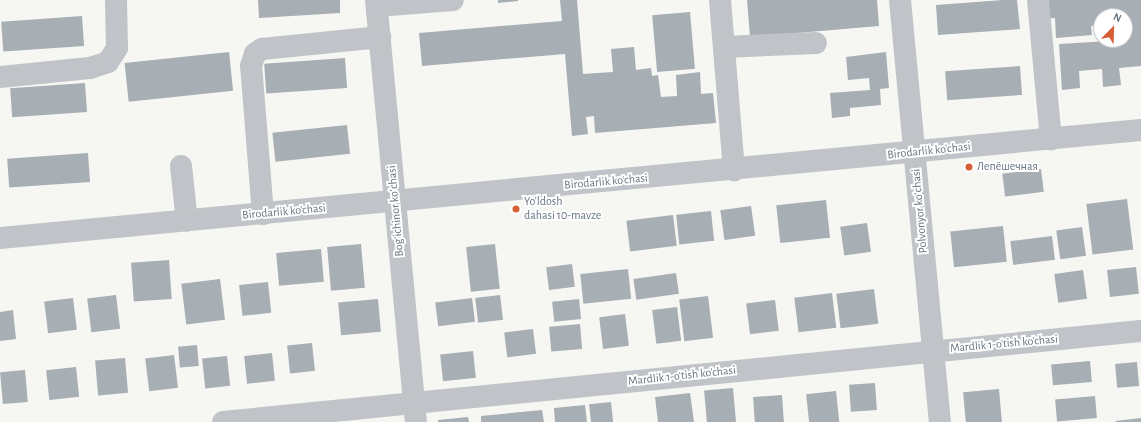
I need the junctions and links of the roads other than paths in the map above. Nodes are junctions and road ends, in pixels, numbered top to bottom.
1 (116, 0) edge
2 (453, 0) edge
3 (720, 0) edge
4 (900, 0) edge
5 (1038, 0) edge
6 (376, 3) edge
7 (380, 37) junction
8 (816, 43) dead end
9 (724, 47) junction
10 (0, 77) edge
11 (1141, 130) edge
12 (1051, 139) junction
13 (915, 152) junction
14 (181, 166) dead end
15 (734, 170) junction
16 (395, 202) junction
17 (263, 214) junction
18 (187, 221) junction
19 (0, 238) edge
20 (1141, 331) edge
21 (933, 351) junction
22 (415, 413) edge
23 (223, 422) edge
24 (940, 422) edge

1 - 10 street
2 - 6 street
3 - 9 street
4 - 13 street, Polvonyor koʻchasi
5 - 12 street
6 - 7 street, Bogʻichinor koʻchasi
7 - 16 street, Bogʻichinor koʻchasi
7 - 17 street
8 - 9 street
9 - 15 street
11 - 12 street, Birodarlik ko'chasi
12 - 13 street, Birodarlik ko'chasi
13 - 15 street, Birodarlik ko'chasi
13 - 21 street, Polvonyor koʻchasi
14 - 18 street
15 - 16 street, Birodarlik ko'chasi
16 - 17 street, Birodarlik ko'chasi
16 - 22 street, Bogʻichinor koʻchasi
17 - 18 street, Birodarlik ko'chasi
18 - 19 street, Birodarlik ko'chasi
20 - 21 street, Mardlik 1-o'tish ko'chasi
21 - 22 street, Mardlik 1-o'tish ko'chasi
21 - 24 street, Polvonyor koʻchasi
22 - 23 street, Mardlik 1-o'tish ko'chasi

